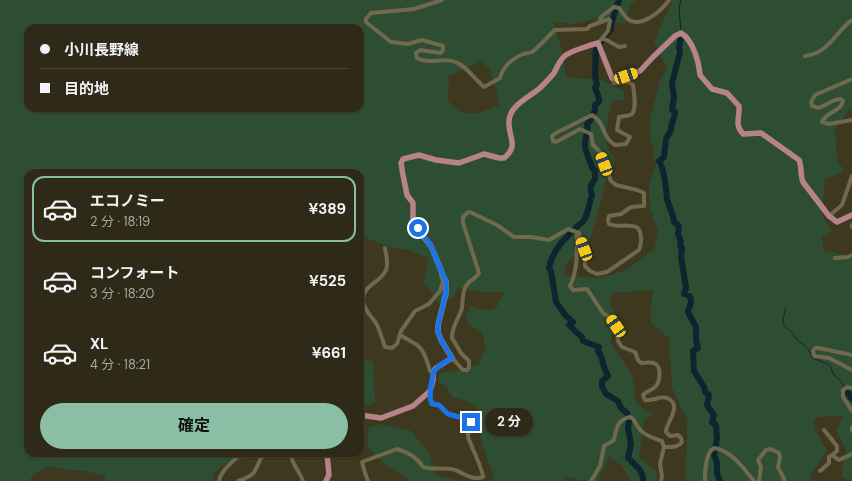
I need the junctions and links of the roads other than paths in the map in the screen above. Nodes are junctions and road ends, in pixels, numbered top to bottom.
1 (442, 0) edge
2 (669, 0) edge
3 (852, 20) edge
4 (600, 22) junction
5 (603, 38) junction
6 (598, 43) junction
7 (625, 46) dead end
8 (805, 56) dead end
9 (612, 78) junction
10 (852, 80) edge
11 (852, 120) edge
12 (852, 176) edge
13 (852, 215) edge
14 (830, 216) junction
15 (577, 233) junction
16 (385, 248) dead end
17 (852, 255) edge
18 (835, 258) dead end
19 (441, 270) junction
20 (400, 335) junction
21 (852, 355) edge
22 (452, 358) junction
23 (852, 370) edge
24 (433, 372) junction
25 (852, 388) edge
26 (430, 390) junction
27 (852, 411) edge
28 (364, 416) edge
29 (852, 427) edge
30 (824, 430) dead end
31 (852, 431) edge
32 (664, 447) junction
33 (852, 454) edge
34 (832, 455) junction
35 (237, 457) edge
36 (262, 457) edge
37 (291, 457) edge
38 (327, 457) edge
39 (820, 471) dead end
40 (219, 481) edge
41 (238, 481) edge
42 (303, 481) edge
43 (326, 481) edge
44 (368, 481) edge
45 (591, 481) edge
46 (661, 481) edge
47 (705, 481) edge
48 (754, 481) edge
49 (759, 481) edge
50 (785, 481) edge

1 - 4 street
2 - 4 street
3 - 8 street
4 - 5 street
5 - 6 street
5 - 7 street
6 - 9 main road
6 - 19 main road
9 - 14 main road
9 - 15 street
10 - 11 street
12 - 14 street
13 - 14 main road
15 - 22 street
15 - 32 street
16 - 20 street
17 - 18 street
19 - 20 street
19 - 22 main road
20 - 24 street
21 - 23 street
22 - 24 main road
24 - 26 main road
25 - 27 street
26 - 28 main road
26 - 44 street
29 - 31 street
30 - 34 street
32 - 45 street
32 - 46 street
33 - 34 street
34 - 39 street
35 - 40 street
36 - 41 street
37 - 42 street
38 - 43 main road
47 - 48 street
49 - 50 street

